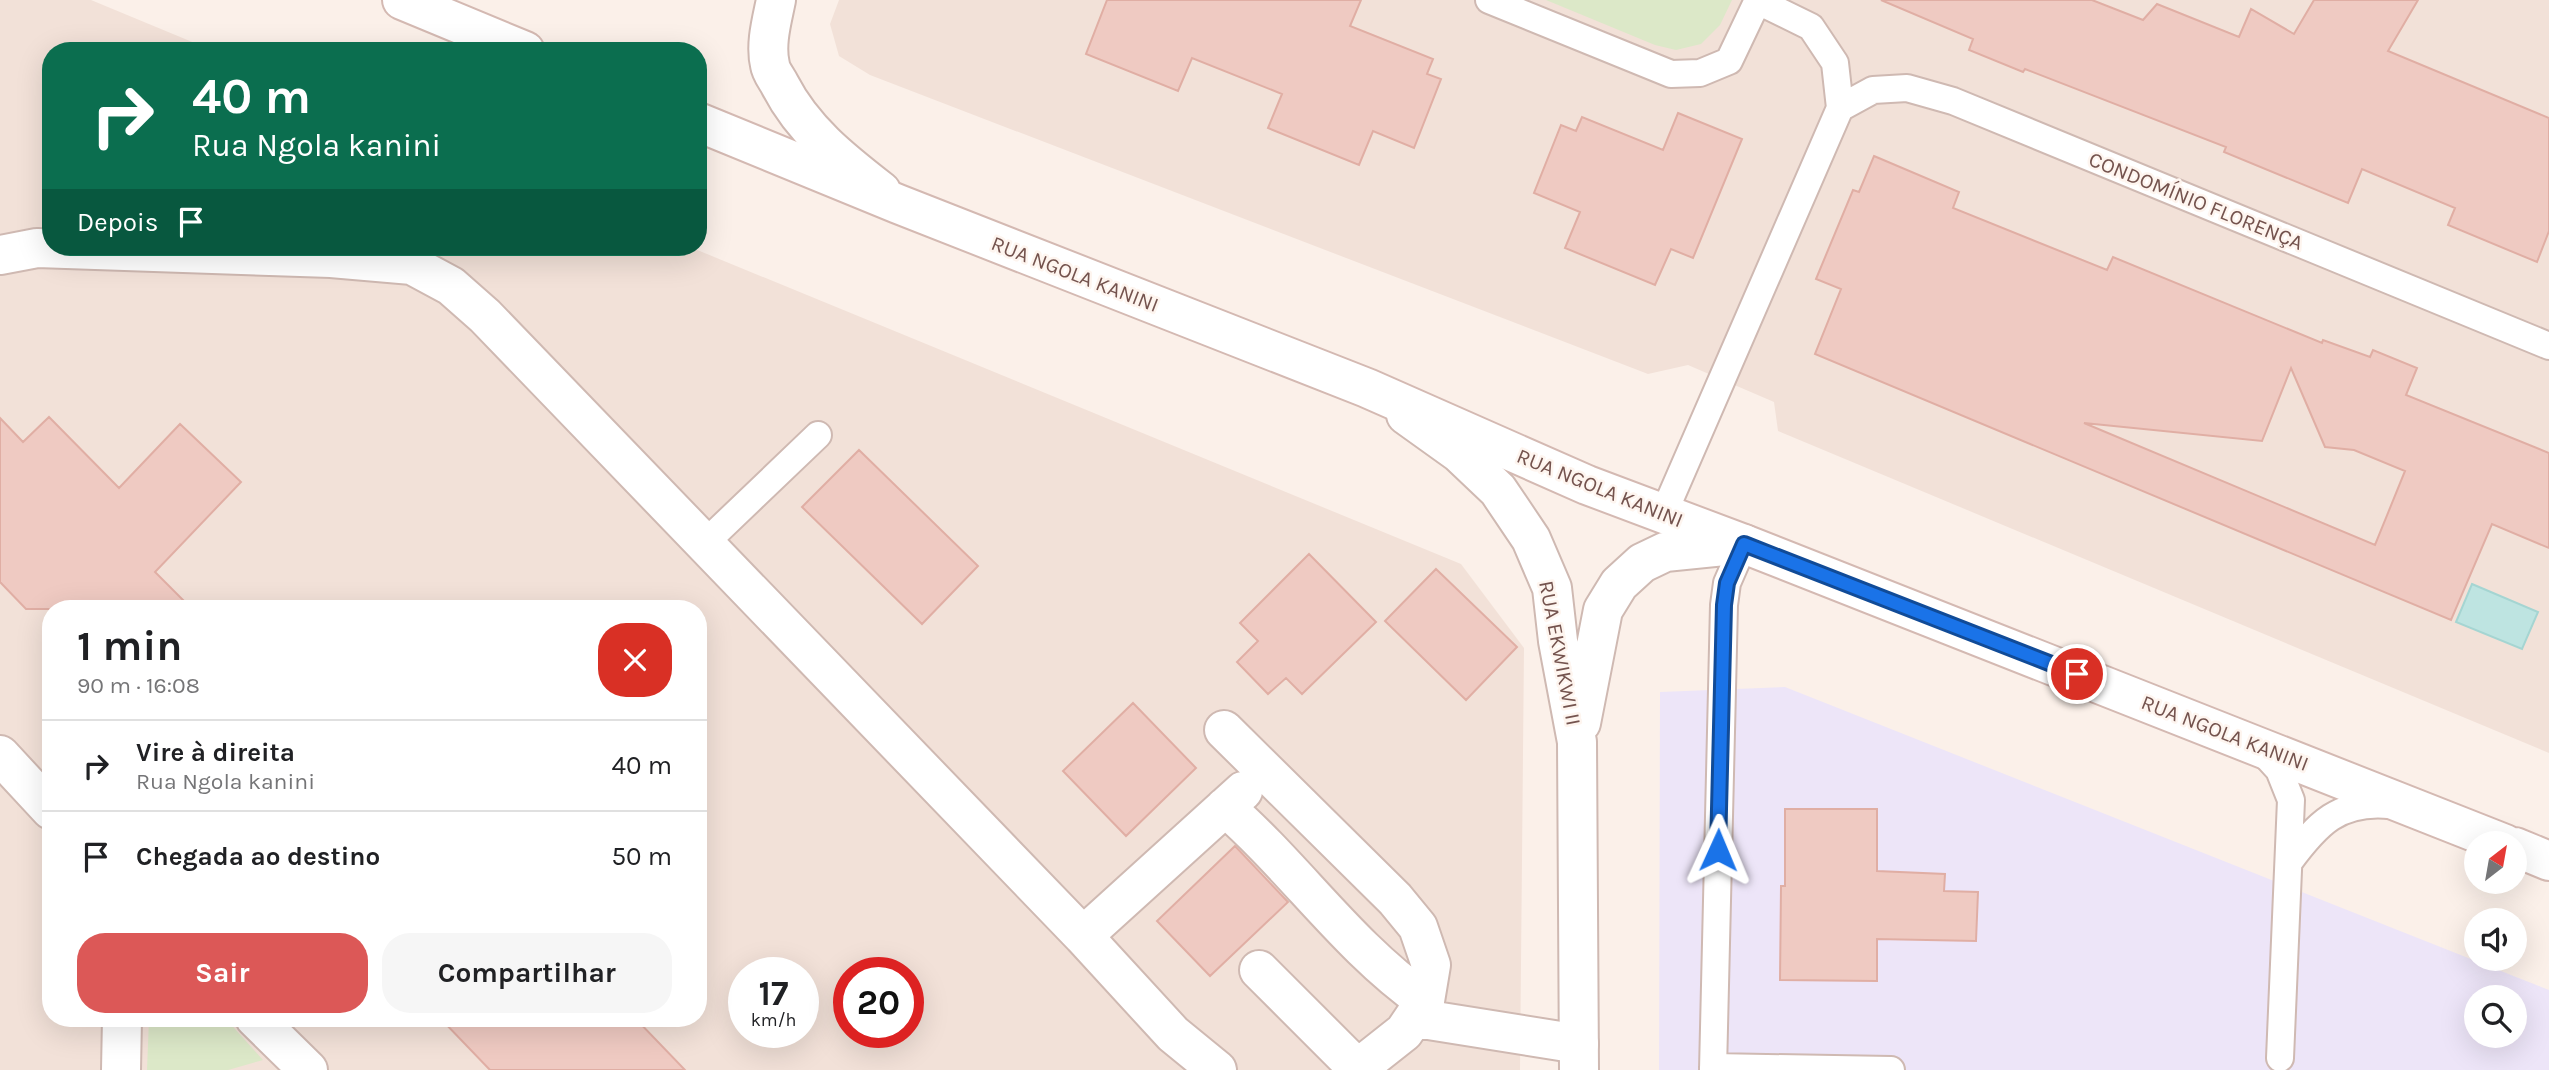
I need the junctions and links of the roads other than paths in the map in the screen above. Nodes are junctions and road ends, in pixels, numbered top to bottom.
1 (402, 0) edge
2 (776, 0) edge
3 (1489, 0) edge
4 (1758, 1) edge
5 (504, 42) edge
6 (1840, 108) junction
7 (707, 126) edge
8 (898, 204) junction
9 (42, 248) edge
10 (0, 255) edge
11 (282, 256) edge
12 (2549, 346) edge
13 (1367, 388) junction
14 (818, 435) dead end
15 (1663, 515) junction
16 (704, 544) junction
17 (1744, 544) junction
18 (1224, 730) dead end
19 (1577, 742) junction
20 (2256, 745) junction
21 (0, 755) edge
22 (1265, 771) junction
23 (42, 800) edge
24 (1225, 807) junction
25 (2415, 808) junction
26 (2472, 831) edge
27 (2527, 852) edge
28 (2549, 861) edge
29 (2289, 862) junction
30 (1083, 936) junction
31 (1259, 971) dead end
32 (1420, 1009) junction
33 (122, 1027) edge
34 (264, 1027) edge
35 (1579, 1057) edge
36 (2280, 1058) dead end
37 (1357, 1069) edge
38 (1713, 1069) edge
39 (121, 1070) edge
40 (308, 1070) edge
41 (1217, 1070) edge
42 (1891, 1070) edge

1 - 5 street
2 - 8 street
3 - 4 lane
4 - 6 lane
6 - 12 lane, CONDOMÍNIO FLORENÇA
6 - 15 lane
7 - 8 street, RUA NGOLA KANINI
8 - 13 street, RUA NGOLA KANINI
9 - 10 street
11 - 16 street
13 - 15 street, RUA NGOLA KANINI
13 - 19 street, RUA EKWIKWI II
14 - 16 lane
15 - 17 street, RUA NGOLA KANINI
16 - 30 street
17 - 19 street, RUA EKWIKWI II
17 - 20 street, RUA NGOLA KANINI
17 - 38 lane
18 - 22 street
19 - 35 street, RUA EKWIKWI II
20 - 25 street, RUA NGOLA KANINI
20 - 29 lane
21 - 23 street
22 - 24 street
22 - 32 street
24 - 30 street
24 - 32 street
25 - 26 street, RUA NGOLA KANINI
25 - 29 lane
27 - 28 street
29 - 36 lane
30 - 41 street
31 - 37 street
32 - 35 street
32 - 37 street
33 - 39 street
34 - 40 street
38 - 42 lane

